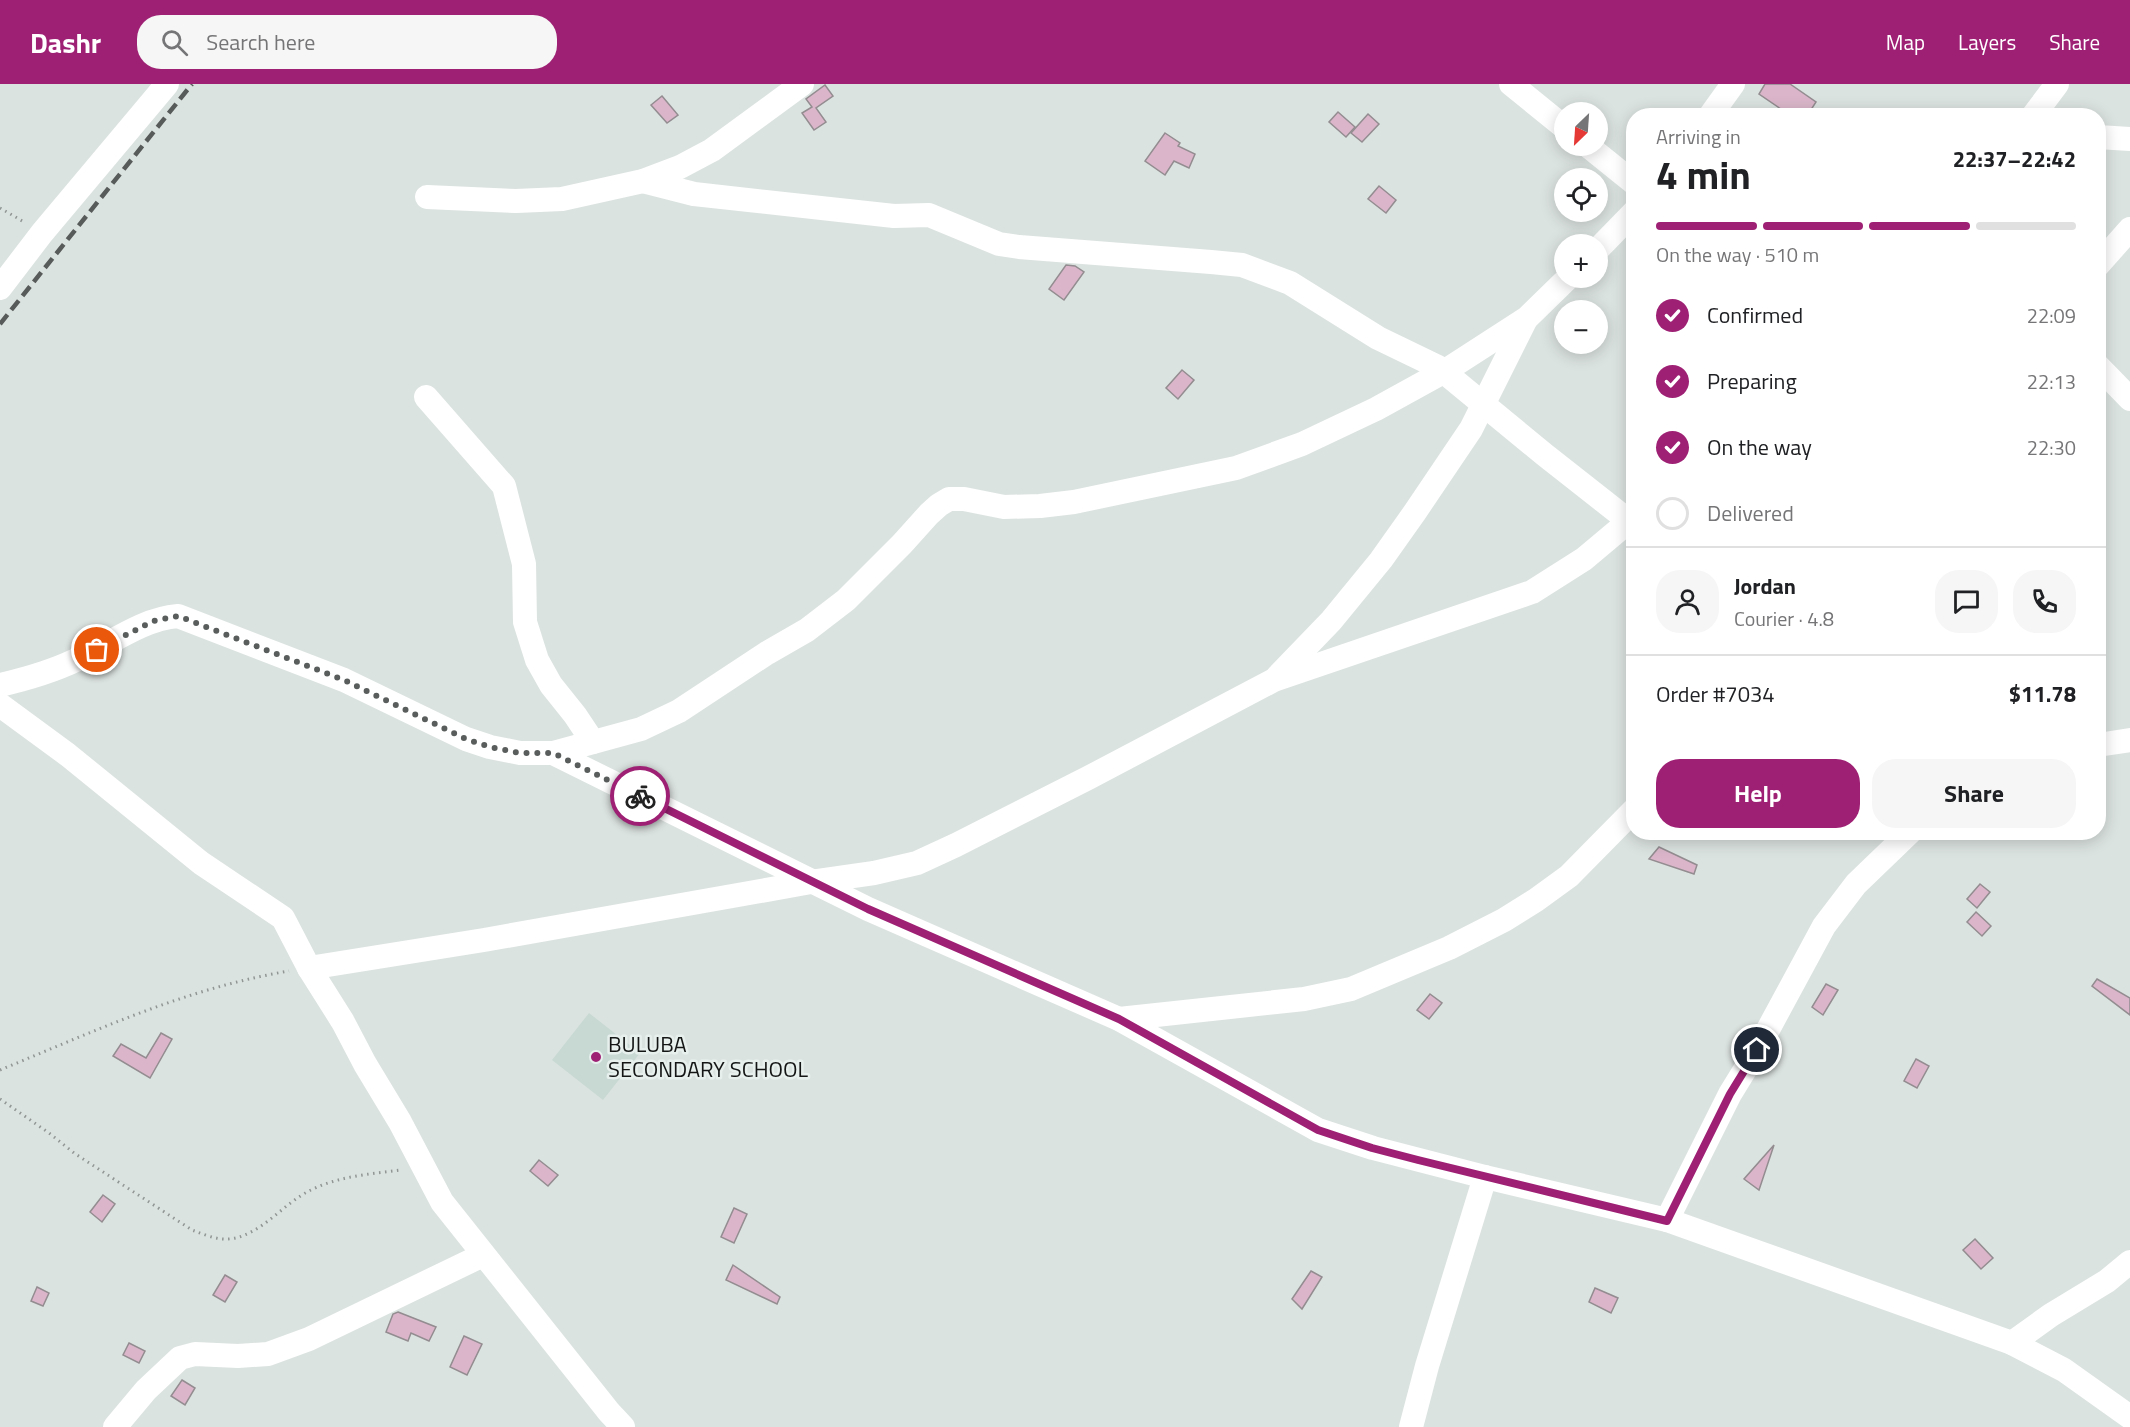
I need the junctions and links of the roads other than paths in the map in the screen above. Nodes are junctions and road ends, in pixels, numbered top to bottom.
1 (167, 84) edge
2 (802, 84) edge
3 (1511, 84) edge
4 (1733, 84) edge
5 (2057, 84) edge
6 (1716, 108) edge
7 (2039, 108) edge
8 (1554, 118) edge
9 (2106, 138) edge
10 (2130, 139) edge
11 (1600, 156) edge
12 (1626, 177) edge
13 (643, 181) junction
14 (427, 197) dead end
15 (1626, 220) edge
16 (2130, 229) edge
17 (1608, 239) edge
18 (2106, 256) edge
19 (0, 288) edge
20 (1558, 288) edge
21 (1527, 318) junction
22 (1445, 371) junction
23 (2106, 374) edge
24 (426, 397) dead end
25 (2130, 399) edge
26 (1482, 403) junction
27 (1626, 517) edge
28 (1626, 526) edge
29 (1274, 680) junction
30 (0, 684) edge
31 (0, 705) edge
32 (2130, 740) edge
33 (593, 742) junction
34 (2106, 744) edge
35 (553, 753) junction
36 (1626, 818) edge
37 (1902, 840) edge
38 (811, 882) junction
39 (309, 968) junction
40 (1119, 1019) junction
41 (1485, 1177) junction
42 (1667, 1221) junction
43 (483, 1255) junction
44 (2130, 1262) edge
45 (2012, 1343) junction
46 (2130, 1417) edge
47 (115, 1427) edge
48 (623, 1427) edge
49 (1411, 1427) edge

1 - 19 street
2 - 13 street
3 - 8 street
4 - 6 street
5 - 7 street
9 - 10 street
11 - 12 street
13 - 14 street
13 - 22 street
15 - 17 street
16 - 18 street
20 - 21 street
21 - 22 street
21 - 26 street
22 - 26 street
22 - 33 street
23 - 25 street
24 - 33 street
26 - 27 street
26 - 29 street
28 - 29 street
29 - 38 street
30 - 35 street
31 - 39 street
32 - 34 street
33 - 35 street
35 - 38 street
36 - 40 street
37 - 42 street
38 - 39 street
38 - 40 street
39 - 43 street
40 - 41 street
41 - 42 street
41 - 49 street
42 - 45 street
43 - 47 street
43 - 48 street
44 - 45 street
45 - 46 street

